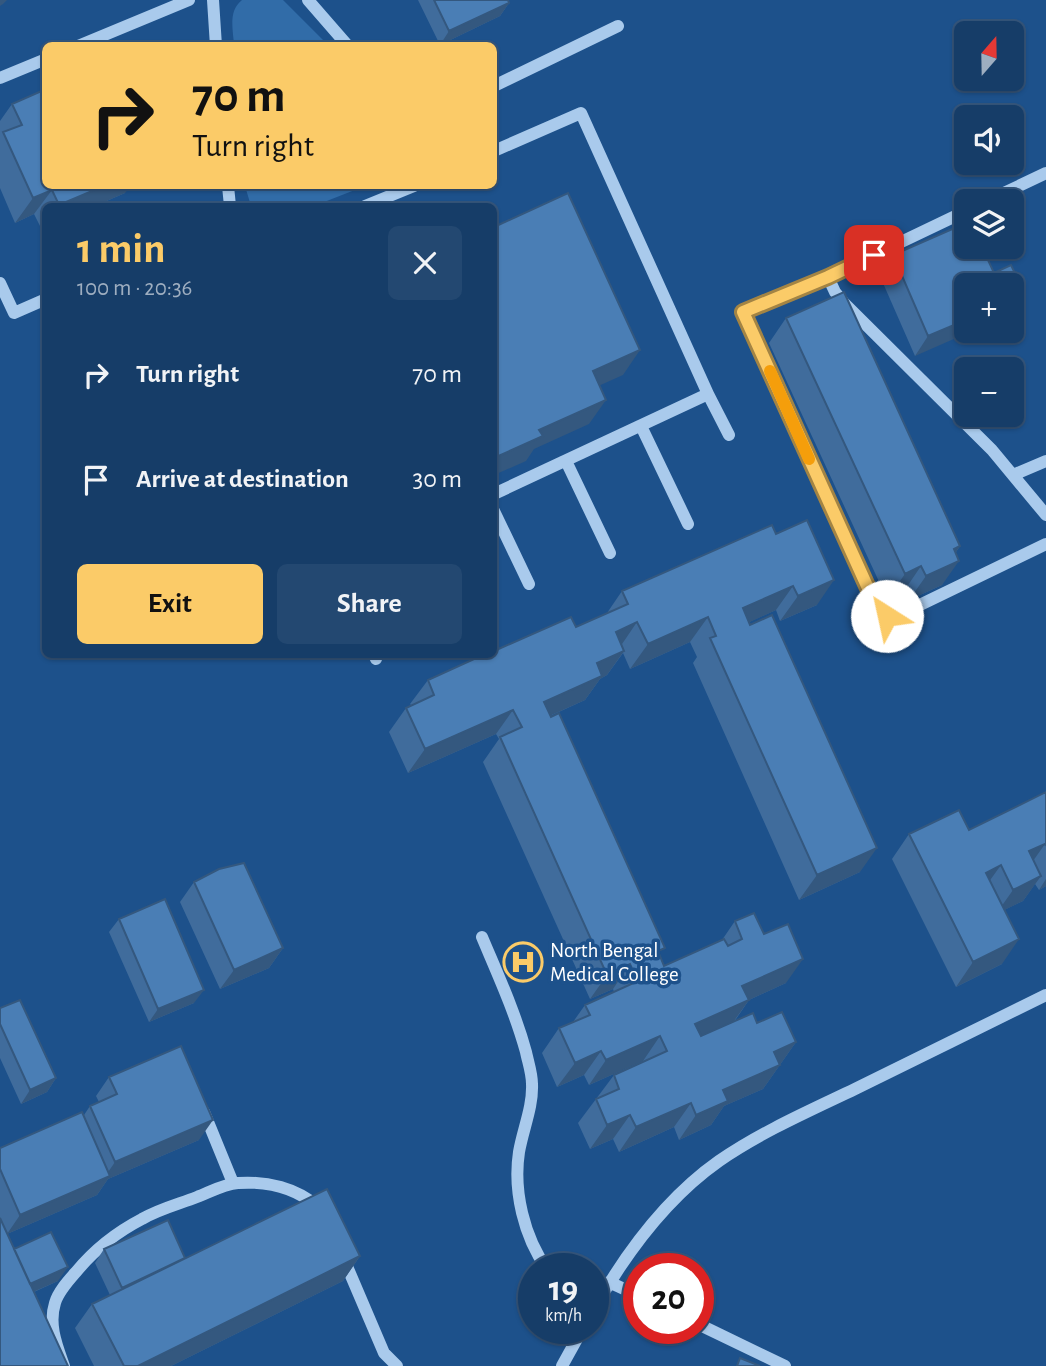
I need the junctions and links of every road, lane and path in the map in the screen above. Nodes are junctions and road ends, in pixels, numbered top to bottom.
1 (189, 0) edge
2 (213, 0) edge
3 (308, 0) edge
4 (618, 26) dead end
5 (88, 42) edge
6 (216, 42) edge
7 (345, 42) edge
8 (42, 61) edge
9 (0, 78) edge
10 (497, 85) edge
11 (497, 150) edge
12 (1046, 173) edge
13 (407, 189) edge
14 (1012, 189) edge
15 (372, 203) edge
16 (954, 217) edge
17 (828, 277) junction
18 (0, 283) edge
19 (42, 301) edge
20 (708, 394) junction
21 (641, 426) junction
22 (729, 435) dead end
23 (566, 461) junction
24 (1046, 461) edge
25 (1013, 475) junction
26 (497, 493) edge
27 (1046, 515) edge
28 (497, 518) edge
29 (688, 524) dead end
30 (1046, 544) edge
31 (610, 553) dead end
32 (529, 584) dead end
33 (482, 937) dead end
34 (1046, 995) edge
35 (197, 1096) edge
36 (233, 1183) junction
37 (326, 1216) edge
38 (336, 1241) edge
39 (538, 1253) edge
40 (609, 1282) joint
41 (623, 1289) edge
42 (714, 1332) edge
43 (574, 1344) edge
44 (64, 1366) edge
45 (397, 1366) edge
46 (562, 1366) edge
47 (785, 1366) edge

1 - 5 lane
2 - 6 lane
3 - 7 lane
4 - 10 lane
8 - 9 lane
11 - 20 lane
12 - 14 lane
13 - 15 lane
16 - 17 lane
17 - 25 lane
17 - 30 lane
18 - 19 lane
20 - 21 lane
20 - 22 lane
21 - 23 lane
21 - 29 lane
23 - 26 lane
23 - 31 lane
24 - 25 lane
25 - 27 lane
28 - 32 lane
33 - 39 lane
34 - 40 lane
35 - 36 lane
36 - 37 lane
36 - 44 lane
38 - 45 lane
40 - 41 lane
42 - 47 lane
43 - 46 lane

